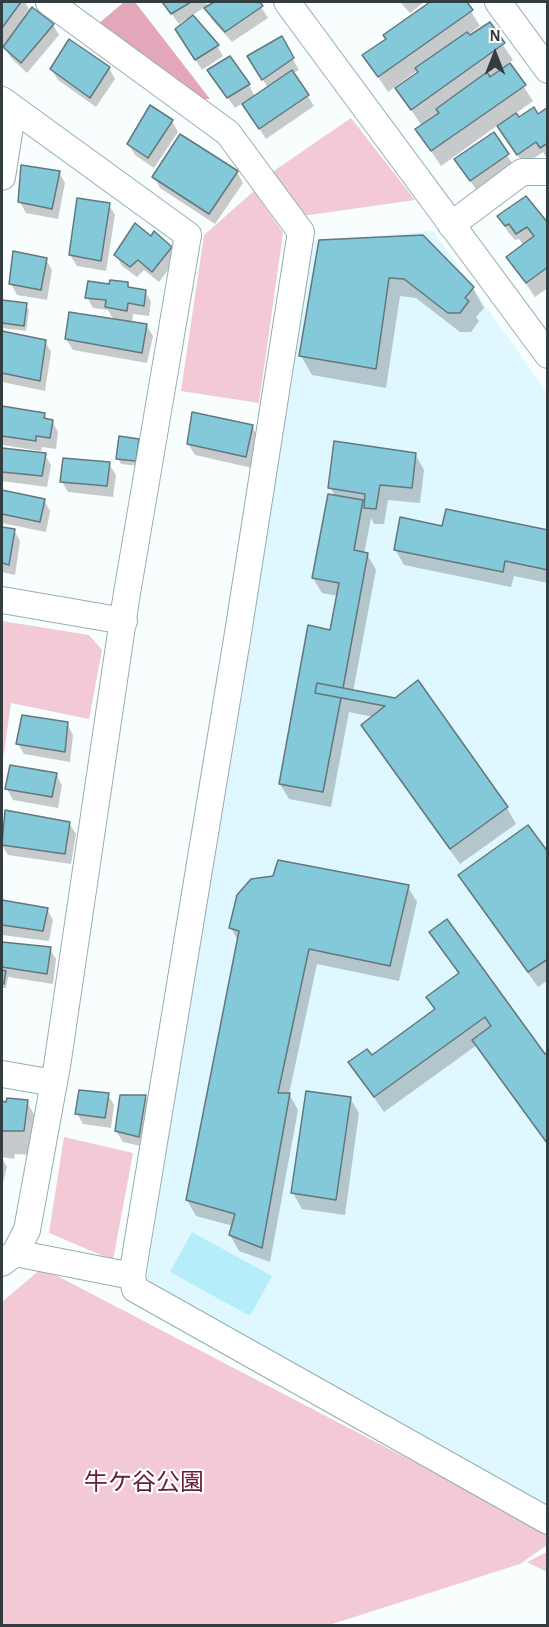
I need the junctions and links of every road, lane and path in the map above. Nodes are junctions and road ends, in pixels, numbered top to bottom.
1 (49, 2) edge
2 (287, 2) edge
3 (498, 2) edge
4 (548, 70) edge
5 (7, 104) edge
6 (548, 172) edge
7 (2, 177) edge
8 (449, 222) junction
9 (548, 355) edge
10 (2, 600) edge
11 (124, 621) junction
12 (2, 1074) edge
13 (54, 1083) junction
14 (8, 1258) edge
15 (132, 1276) junction
16 (548, 1521) edge

1 - 15 street
2 - 8 street
3 - 4 street
5 - 7 street
5 - 11 street
6 - 8 street
8 - 9 street
10 - 11 street
11 - 13 street
12 - 13 street
13 - 14 street
14 - 15 street
15 - 16 street

